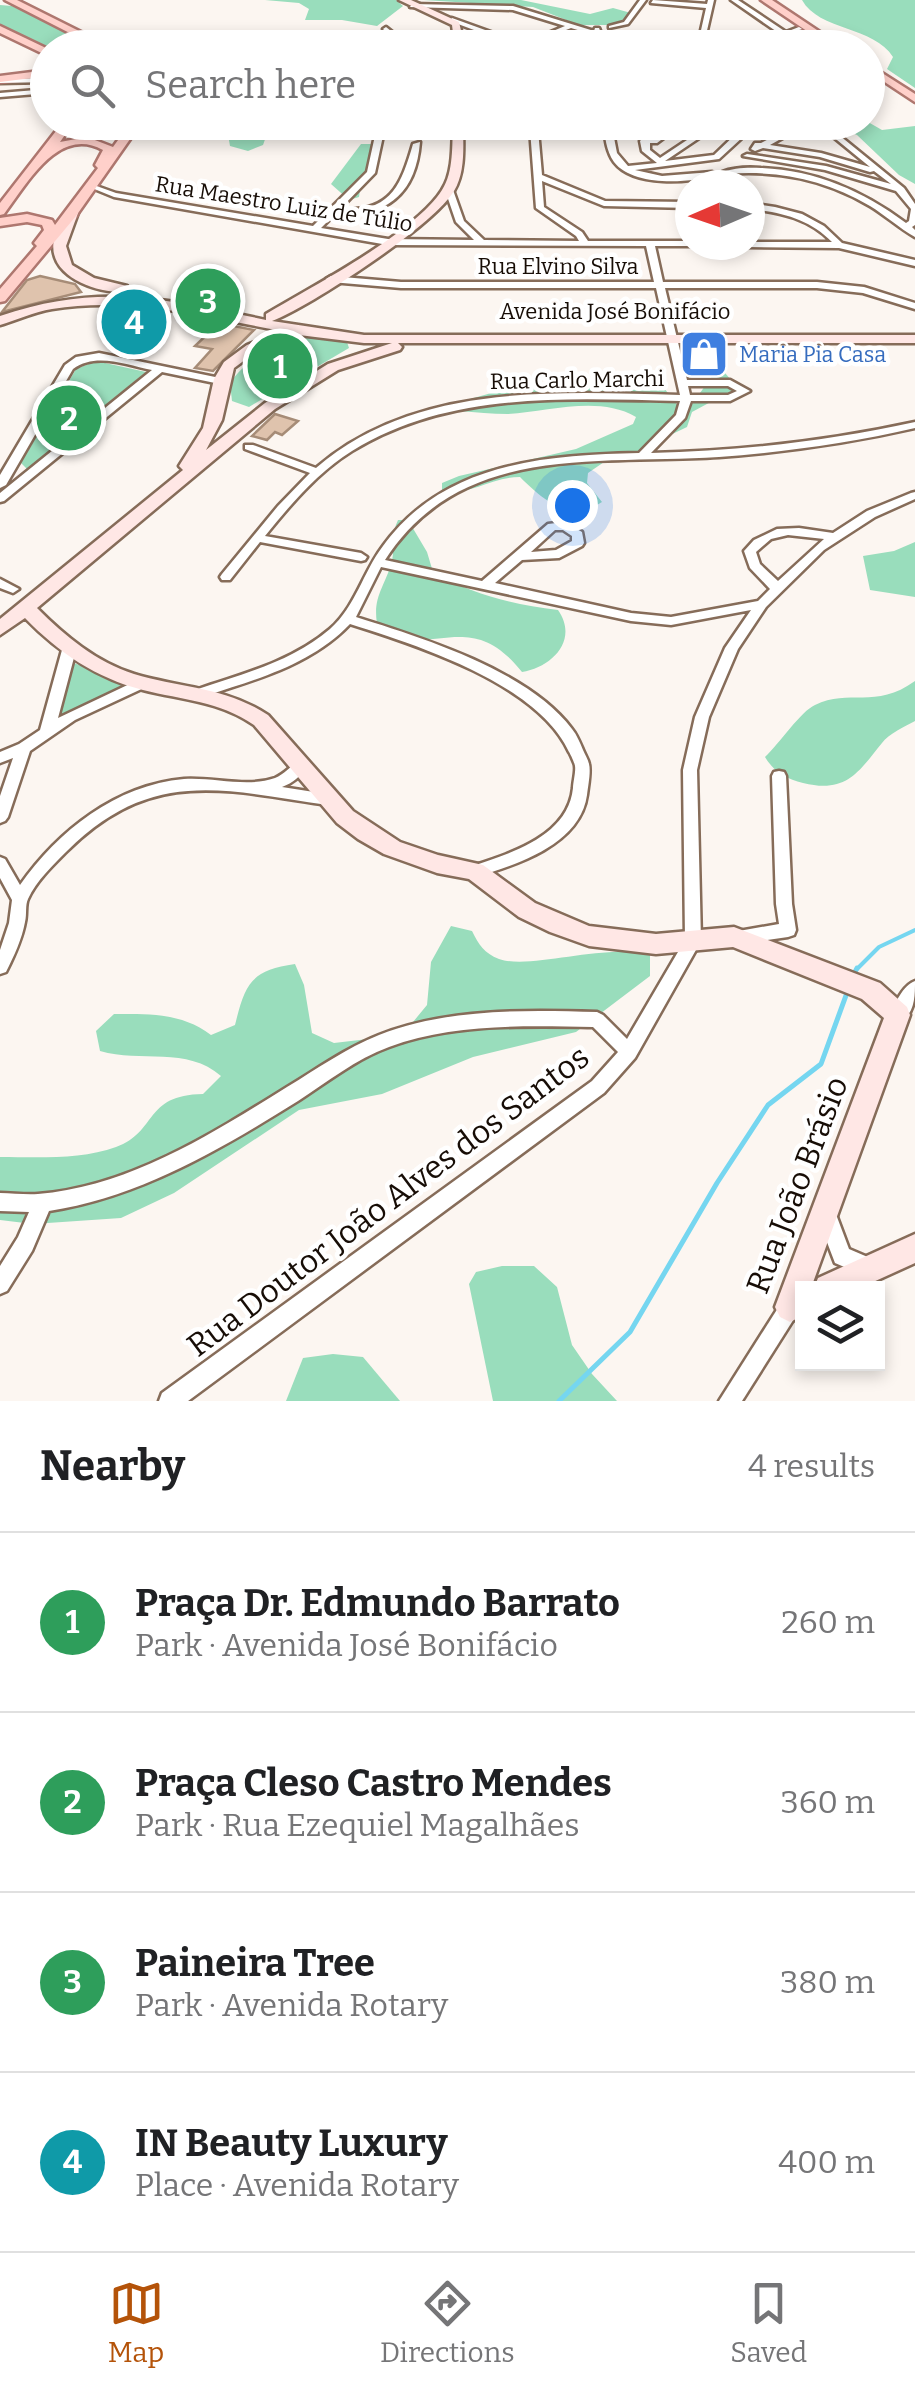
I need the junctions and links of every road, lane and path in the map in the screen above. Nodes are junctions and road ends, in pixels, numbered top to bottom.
1 (10, 0) edge
2 (643, 0) edge
3 (734, 0) edge
4 (756, 0) edge
5 (766, 0) edge
6 (653, 2) edge
7 (0, 3) edge
8 (408, 3) edge
9 (711, 3) edge
10 (24, 7) junction
11 (446, 15) junction
12 (477, 15) dead end
13 (573, 25) junction
14 (0, 29) edge
15 (620, 29) joint
16 (799, 29) edge
17 (71, 30) edge
18 (452, 30) edge
19 (486, 30) edge
20 (562, 30) edge
21 (594, 30) edge
22 (610, 30) edge
23 (704, 30) edge
24 (778, 30) edge
25 (811, 30) edge
26 (30, 44) edge
27 (30, 78) edge
28 (885, 79) edge
29 (0, 80) edge
30 (885, 87) edge
31 (30, 92) edge
32 (0, 95) edge
33 (915, 99) edge
34 (915, 107) edge
35 (55, 140) edge
36 (124, 140) edge
37 (379, 140) edge
38 (457, 140) edge
39 (535, 140) edge
40 (610, 140) edge
41 (644, 140) joint
42 (655, 140) edge
43 (694, 140) edge
44 (734, 140) edge
45 (769, 140) edge
46 (841, 140) edge
47 (416, 144) dead end
48 (758, 145) junction
49 (44, 156) junction
50 (747, 156) junction
51 (660, 163) junction
52 (627, 169) junction
53 (730, 170) edge
54 (101, 172) junction
55 (765, 175) edge
56 (885, 175) junction
57 (538, 176) junction
58 (675, 177) edge
59 (560, 186) junction
60 (449, 190) junction
61 (901, 190) junction
62 (87, 191) junction
63 (538, 191) junction
64 (14, 193) junction
65 (438, 204) junction
66 (675, 205) edge
67 (454, 206) junction
68 (765, 209) edge
69 (0, 211) edge
70 (334, 211) junction
71 (72, 213) junction
72 (0, 222) edge
73 (314, 230) junction
74 (573, 230) junction
75 (911, 231) edge
76 (388, 242) junction
77 (482, 243) junction
78 (570, 243) junction
79 (585, 243) junction
80 (630, 244) junction
81 (650, 244) junction
82 (675, 244) edge
83 (765, 245) edge
84 (839, 245) junction
85 (915, 263) edge
86 (15, 277) junction
87 (331, 278) junction
88 (107, 286) junction
89 (660, 286) junction
90 (94, 297) junction
91 (0, 298) edge
92 (915, 304) edge
93 (0, 321) edge
94 (316, 326) junction
95 (271, 328) junction
96 (298, 330) junction
97 (368, 334) junction
98 (671, 336) junction
99 (915, 337) edge
100 (452, 338) junction
101 (333, 367) junction
102 (160, 368) junction
103 (220, 381) junction
104 (684, 384) junction
105 (686, 398) junction
106 (218, 405) junction
107 (264, 411) junction
108 (915, 425) edge
109 (249, 447) dead end
110 (649, 449) junction
111 (688, 455) junction
112 (318, 472) junction
113 (0, 485) edge
114 (915, 496) edge
115 (0, 499) edge
116 (158, 501) junction
117 (833, 537) junction
118 (258, 538) junction
119 (361, 556) dead end
120 (521, 556) dead end
121 (378, 562) junction
122 (226, 577) dead end
123 (484, 586) junction
124 (778, 589) junction
125 (762, 604) junction
126 (26, 608) junction
127 (714, 615) junction
128 (348, 620) junction
129 (0, 629) edge
130 (744, 631) junction
131 (69, 650) junction
132 (143, 683) junction
133 (203, 692) junction
134 (46, 731) junction
135 (24, 748) junction
136 (0, 758) edge
137 (300, 766) junction
138 (780, 776) dead end
139 (253, 790) junction
140 (328, 799) junction
141 (0, 817) edge
142 (4, 871) edge
143 (476, 871) junction
144 (35, 879) junction
145 (20, 898) junction
146 (734, 937) junction
147 (693, 941) junction
148 (0, 967) edge
149 (915, 988) edge
150 (898, 1016) junction
151 (629, 1052) junction
152 (0, 1202) edge
153 (44, 1202) junction
154 (826, 1212) junction
155 (915, 1248) edge
156 (871, 1268) junction
157 (804, 1281) edge
158 (843, 1281) edge
159 (0, 1284) edge
160 (795, 1305) edge
161 (170, 1401) edge
162 (730, 1401) edge

1 - 10 main road
2 - 15 street
3 - 24 street
4 - 16 main road
5 - 25 main road
6 - 9 street
7 - 10 main road
8 - 11 main road
9 - 23 street
10 - 17 main road
11 - 12 street
11 - 13 street
11 - 18 main road
11 - 19 street
13 - 20 street
13 - 21 street
14 - 26 main road
15 - 22 street
27 - 29 main road
28 - 33 main road
30 - 34 main road
31 - 32 street
35 - 49 main road
36 - 54 main road
37 - 70 street
38 - 60 main road
39 - 57 street
40 - 52 street
41 - 42 street
41 - 51 street
43 - 51 street
44 - 51 street
45 - 48 street
46 - 56 street
47 - 70 street
48 - 50 street
48 - 56 street
49 - 54 main road
49 - 64 main road
50 - 53 street
50 - 61 street
51 - 52 street
52 - 58 street
54 - 62 main road
55 - 75 street
56 - 61 street
57 - 59 street
57 - 63 street
59 - 63 street
59 - 66 street
60 - 65 main road
60 - 67 street
61 - 75 street
62 - 64 main road
62 - 71 main road
62 - 73 street, Rua Maestro Luiz de Túlio
63 - 74 street
64 - 69 main road
65 - 67 street
65 - 76 main road
67 - 77 street
68 - 84 street
70 - 73 street
71 - 86 main road
71 - 88 main road
72 - 86 main road
73 - 76 street, Rua Maestro Luiz de Túlio
74 - 78 street
74 - 79 street
74 - 80 street
76 - 77 street, Rua Maestro Luiz de Túlio
76 - 87 main road
77 - 78 street, Rua Maestro Luiz de Túlio
78 - 79 street, Rua Maestro Luiz de Túlio
79 - 80 street, Rua Maestro Luiz de Túlio
80 - 81 street, Rua Maestro Luiz de Túlio
81 - 82 street, Rua Maestro Luiz de Túlio
81 - 89 street
83 - 84 street
84 - 85 street
86 - 91 main road
87 - 89 street, Rua Elvino Silva
87 - 95 main road
88 - 90 main road
88 - 95 main road
89 - 92 street, Rua Elvino Silva
89 - 98 street
90 - 93 main road
90 - 95 main road
94 - 95 main road
94 - 96 main road
94 - 97 main road, Avenida José Bonifácio
95 - 96 main road
95 - 103 main road
96 - 97 main road, Avenida José Bonifácio
97 - 98 main road, Avenida José Bonifácio
97 - 100 main road, Avenida José Bonifácio
97 - 101 main road
98 - 99 main road, Avenida José Bonifácio
98 - 100 main road, Avenida José Bonifácio
98 - 104 street
100 - 101 main road, Avenida José Bonifácio
101 - 107 main road, Avenida José Bonifácio
102 - 103 street
102 - 113 street
102 - 115 street
103 - 106 main road
104 - 105 street
104 - 105 street, Rua Carlo Marchi
105 - 110 street
105 - 112 street, Rua Carlo Marchi
106 - 107 main road
106 - 116 main road
107 - 116 main road, Avenida José Bonifácio
108 - 111 street
109 - 112 street
110 - 111 street
110 - 111 street
110 - 121 street
112 - 118 street, Rua Carlo Marchi
114 - 117 street
116 - 126 main road, Avenida José Bonifácio
117 - 124 street
117 - 124 street
118 - 119 street
118 - 122 street, Rua Carlo Marchi
120 - 123 street
121 - 123 street
121 - 128 street
123 - 127 street
124 - 125 street
125 - 127 street
125 - 130 street
126 - 129 main road, Avenida José Bonifácio
126 - 131 main road
127 - 130 street
128 - 133 street
128 - 143 street
130 - 147 street
131 - 132 main road
131 - 134 street
132 - 133 main road
132 - 134 street
133 - 137 main road
134 - 135 street
135 - 136 street
135 - 141 street
137 - 139 street
137 - 140 main road
138 - 146 street
139 - 140 street
139 - 144 street
140 - 143 main road
142 - 144 street
142 - 145 street
143 - 147 main road
144 - 145 street
145 - 148 street
146 - 147 main road
146 - 150 main road
147 - 151 street, Rua Doutor João Alves dos Santos
149 - 150 street, Rua João Brásio
150 - 154 main road, Rua João Brásio
151 - 153 street
151 - 161 street, Rua Doutor João Alves dos Santos
152 - 153 street
153 - 159 street
154 - 156 street
154 - 157 main road, Rua João Brásio
155 - 156 main road
156 - 158 main road
160 - 162 street, Rua João Brásio

